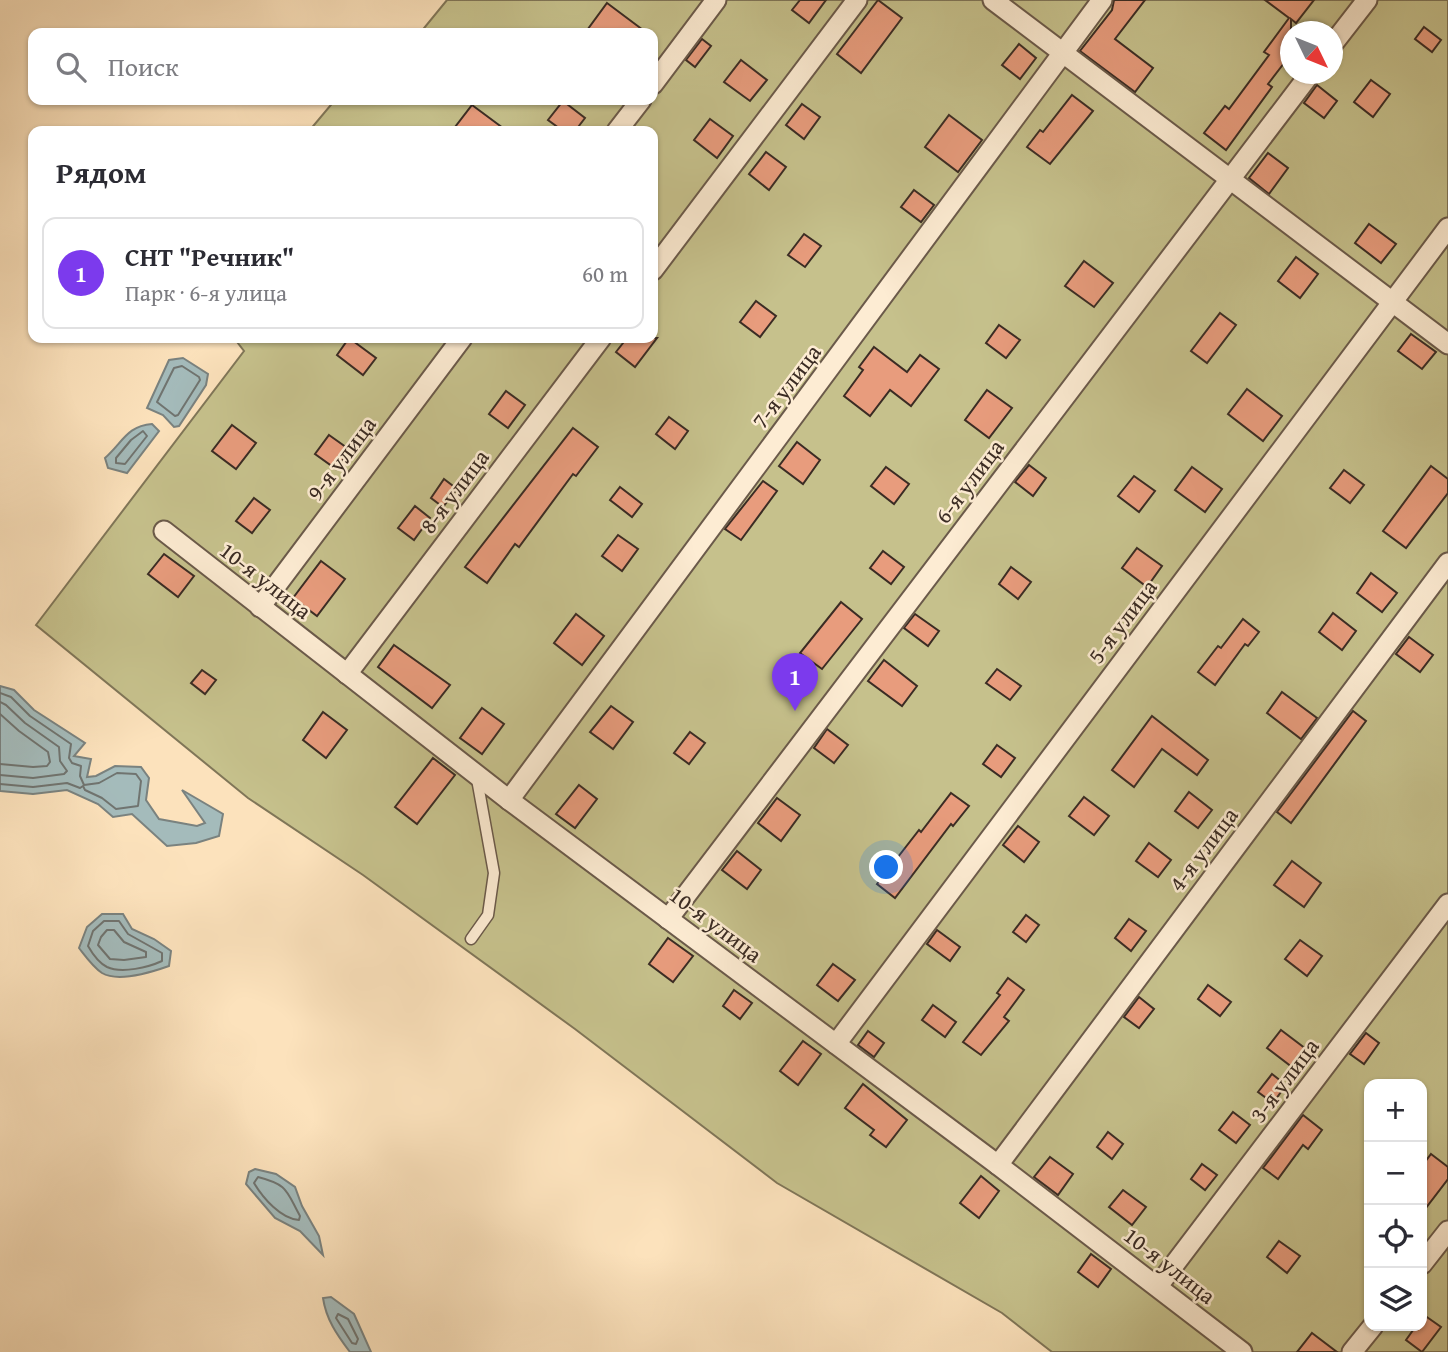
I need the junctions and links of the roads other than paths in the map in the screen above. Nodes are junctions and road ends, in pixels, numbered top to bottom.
1 (716, 0) edge
2 (856, 0) edge
3 (993, 0) edge
4 (1102, 0) edge
5 (1367, 0) edge
6 (1343, 30) edge
7 (1062, 53) junction
8 (658, 77) edge
9 (1302, 84) edge
10 (637, 105) edge
11 (621, 126) edge
12 (1229, 179) junction
13 (1448, 228) edge
14 (658, 263) edge
15 (1392, 302) junction
16 (458, 343) edge
17 (597, 343) edge
18 (1448, 344) edge
19 (164, 531) dead end
20 (1448, 563) edge
21 (260, 607) junction
22 (347, 674) junction
23 (477, 775) junction
24 (509, 800) junction
25 (1448, 904) edge
26 (668, 919) junction
27 (471, 939) dead end
28 (836, 1044) junction
29 (998, 1165) junction
30 (1448, 1231) edge
31 (1427, 1258) edge
32 (1158, 1286) junction
33 (1369, 1331) edge
34 (1242, 1352) edge
35 (1352, 1352) edge

1 - 8 street
2 - 14 street
3 - 7 street
4 - 7 street, 7-я улица
5 - 6 street
7 - 12 street
7 - 24 street, 7-я улица
9 - 12 street, 6-я улица
10 - 11 street
12 - 15 street
12 - 26 street, 6-я улица
13 - 15 street, 5-я улица
15 - 18 street
15 - 28 street, 5-я улица
16 - 21 street, 9-я улица
17 - 22 street, 8-я улица
19 - 21 street, 10-я улица
20 - 29 street, 4-я улица
21 - 22 street, 10-я улица
22 - 23 street, 10-я улица
23 - 24 street, 10-я улица
23 - 27 lane
24 - 26 street, 10-я улица
25 - 32 street, 3-я улица
26 - 28 street, 10-я улица
28 - 29 street, 10-я улица
29 - 32 street, 10-я улица
30 - 31 street
32 - 34 street, 10-я улица
33 - 35 street

